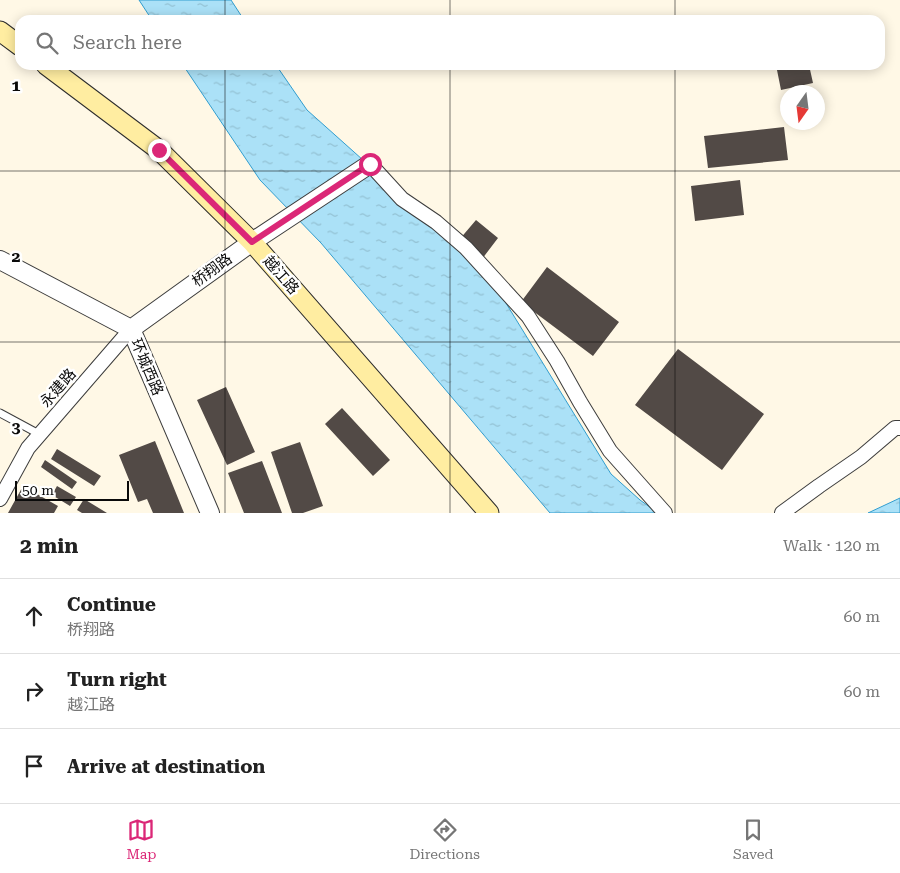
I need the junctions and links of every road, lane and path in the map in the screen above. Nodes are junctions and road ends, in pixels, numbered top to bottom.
1 (0, 31) edge
2 (15, 42) edge
3 (53, 70) edge
4 (370, 164) joint
5 (252, 242) junction
6 (0, 260) edge
7 (131, 329) junction
8 (0, 413) edge
9 (900, 428) edge
10 (40, 434) junction
11 (0, 499) edge
12 (210, 513) edge
13 (489, 513) edge
14 (665, 513) edge
15 (782, 513) edge

1 - 2 main road
3 - 5 main road, 越江路
4 - 5 street, 桥翔路
4 - 14 street
5 - 7 street, 桥翔路
5 - 13 main road, 越江路
6 - 7 street, 环城西路
7 - 10 street, 永建路
7 - 12 street, 环城西路
8 - 10 lane
9 - 15 street
10 - 11 street, 永建路

